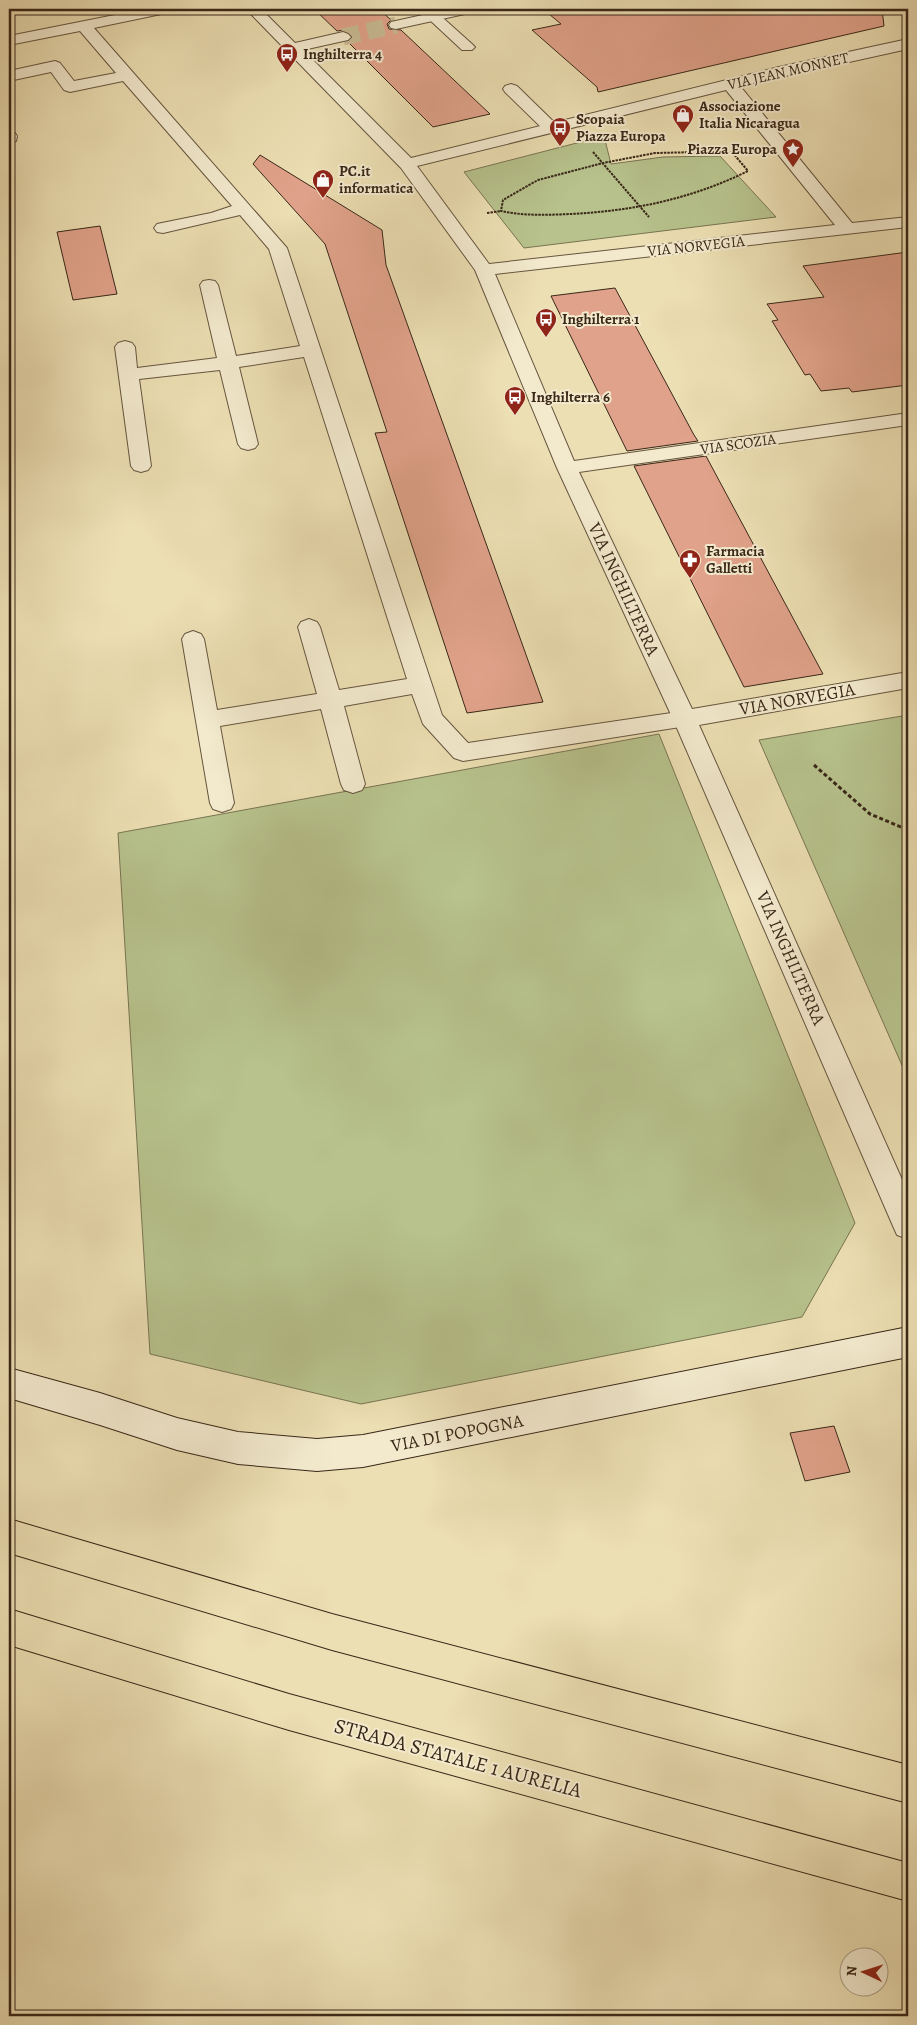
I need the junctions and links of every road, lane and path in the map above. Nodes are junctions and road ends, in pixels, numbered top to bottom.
1 (166, 9) edge
2 (253, 9) edge
3 (469, 9) edge
4 (429, 13) edge
5 (396, 25) tunnel mouth
6 (83, 26) junction
7 (343, 37) tunnel mouth
8 (9, 40) edge
9 (908, 44) edge
10 (467, 47) dead end
11 (292, 48) junction
12 (127, 75) junction
13 (9, 76) edge
14 (730, 84) junction
15 (511, 90) dead end
16 (570, 124) junction
17 (552, 129) junction
18 (604, 163) junction
19 (407, 164) junction
20 (642, 207) junction
21 (243, 208) junction
22 (908, 222) edge
23 (163, 228) dead end
24 (848, 230) junction
25 (672, 249) junction
26 (484, 270) junction
27 (209, 285) dead end
28 (124, 347) dead end
29 (311, 350) junction
30 (228, 363) junction
31 (128, 375) junction
32 (908, 420) edge
33 (248, 444) dead end
34 (141, 466) dead end
35 (567, 468) junction
36 (309, 627) dead end
37 (193, 639) dead end
38 (908, 680) edge
39 (420, 685) junction
40 (331, 701) junction
41 (685, 719) junction
42 (207, 720) junction
43 (814, 765) dead end
44 (353, 784) dead end
45 (222, 803) dead end
46 (908, 830) edge
47 (908, 1226) edge
48 (908, 1342) edge
49 (9, 1383) edge
50 (9, 1536) edge
51 (9, 1627) edge
52 (908, 1784) edge
53 (908, 1882) edge

1 - 6 street
2 - 11 street, VIA INGHILTERRA
3 - 4 street
4 - 5 street
4 - 10 street
6 - 8 street
6 - 12 street
7 - 11 street
9 - 14 street, VIA JEAN MONNET
11 - 19 street, VIA INGHILTERRA
12 - 13 street
12 - 21 street
14 - 16 street, VIA JEAN MONNET
14 - 24 street
15 - 17 street
16 - 17 street, VIA JEAN MONNET
16 - 18 path
17 - 19 street, VIA JEAN MONNET
18 - 20 path
18 - 20 path
18 - 20 path
19 - 26 street, VIA INGHILTERRA
20 - 25 path
21 - 23 street
21 - 29 street
22 - 24 street, VIA NORVEGIA
24 - 25 street, VIA NORVEGIA
25 - 26 street, VIA NORVEGIA
26 - 35 street, VIA INGHILTERRA
27 - 30 street
28 - 31 street
29 - 30 street
29 - 39 street
30 - 31 street
30 - 33 street
31 - 34 street
32 - 35 street, VIA SCOZIA
35 - 41 street, VIA INGHILTERRA
36 - 40 street
37 - 42 street
38 - 41 street, VIA NORVEGIA
39 - 40 street
39 - 41 street, VIA NORVEGIA
40 - 42 street
40 - 44 street
41 - 47 street, VIA INGHILTERRA
42 - 45 street
43 - 46 path
48 - 49 street, VIA DI POPOGNA
50 - 52 highway
51 - 53 highway, STRADA STATALE 1 AURELIA

